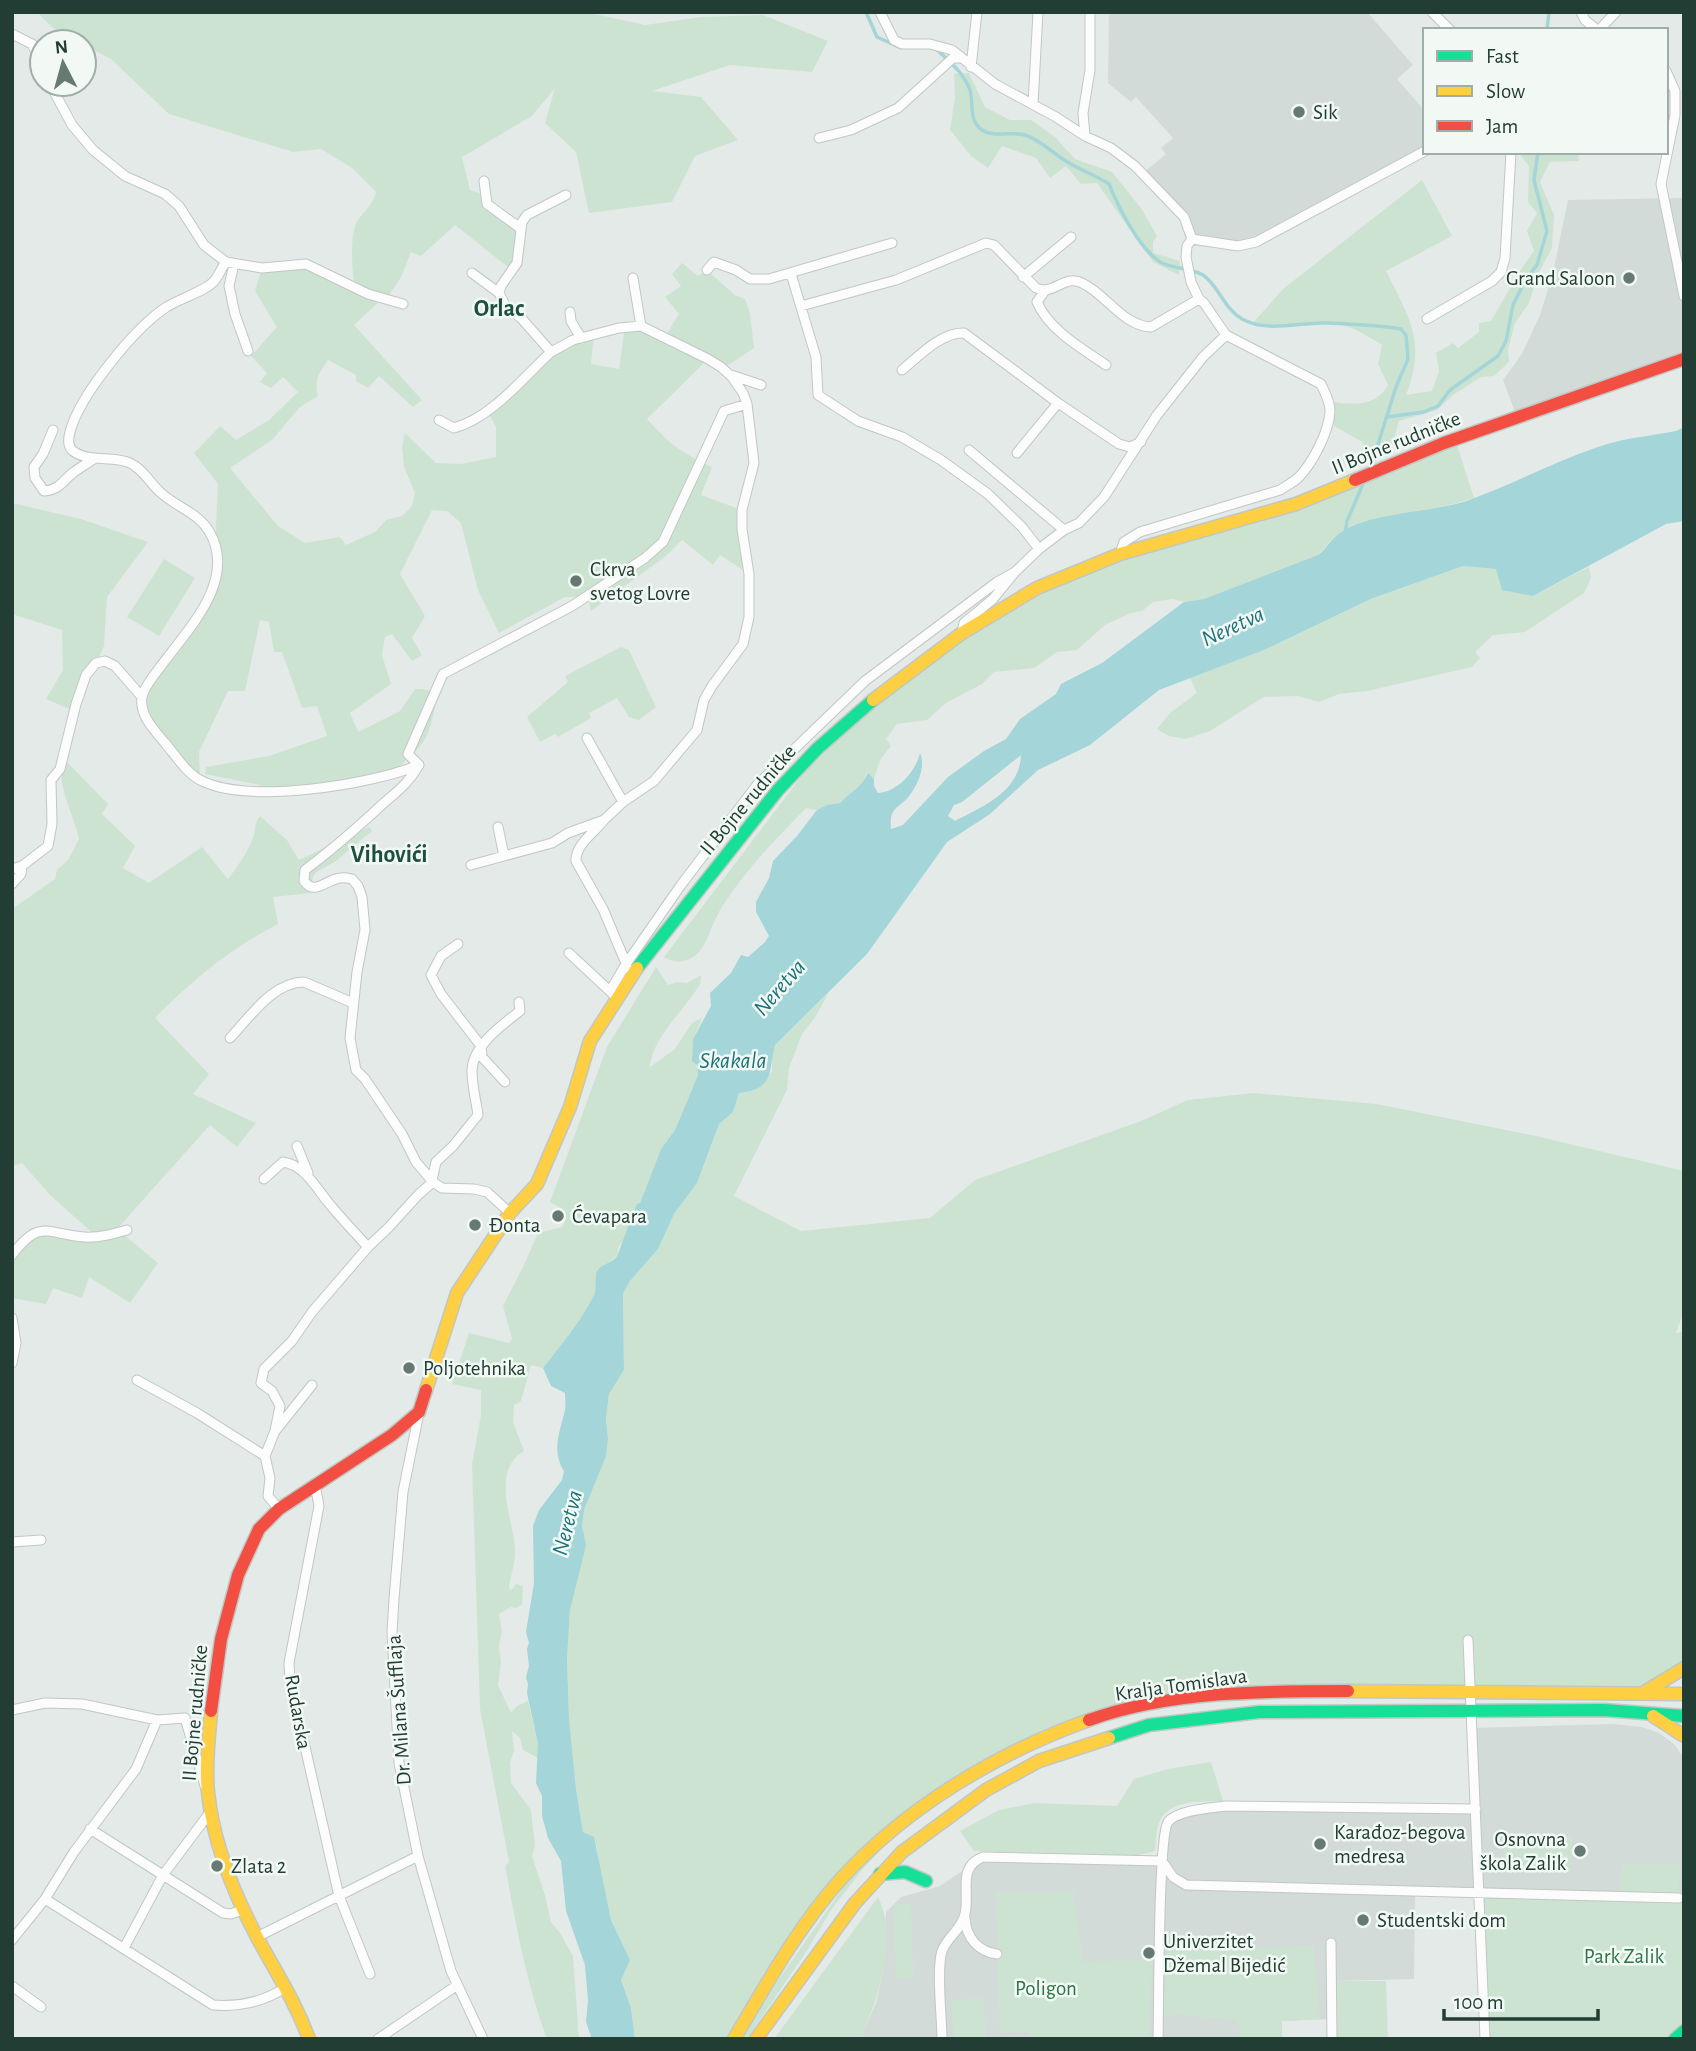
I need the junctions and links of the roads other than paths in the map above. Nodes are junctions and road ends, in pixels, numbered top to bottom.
1 (880, 12) edge
2 (977, 12) edge
3 (1038, 12) edge
4 (1090, 12) edge
5 (1432, 12) edge
6 (1581, 12) edge
7 (1616, 12) edge
8 (1448, 28) edge
9 (1595, 28) edge
10 (1600, 28) edge
11 (12, 34) edge
12 (28, 42) edge
13 (956, 58) junction
14 (971, 67) junction
15 (1668, 74) edge
16 (1680, 91) edge
17 (58, 98) edge
18 (1033, 104) junction
19 (1086, 136) junction
20 (819, 138) dead end
21 (1668, 150) edge
22 (1423, 152) edge
23 (1511, 154) edge
24 (1667, 154) edge
25 (484, 181) dead end
26 (566, 195) dead end
27 (520, 228) junction
28 (1071, 237) dead end
29 (1192, 239) junction
30 (892, 243) dead end
31 (230, 263) junction
32 (707, 270) dead end
33 (472, 273) dead end
34 (791, 274) junction
35 (1023, 277) junction
36 (633, 278) dead end
37 (1044, 292) junction
38 (499, 293) junction
39 (1684, 296) edge
40 (1199, 299) junction
41 (403, 303) dead end
42 (801, 306) junction
43 (570, 312) dead end
44 (1427, 319) dead end
45 (641, 326) junction
46 (1226, 335) junction
47 (581, 338) junction
48 (247, 351) dead end
49 (551, 352) junction
50 (1684, 359) edge
51 (1106, 365) dead end
52 (902, 370) dead end
53 (729, 375) junction
54 (761, 385) dead end
55 (1058, 403) junction
56 (747, 404) junction
57 (439, 420) dead end
58 (53, 430) dead end
59 (1143, 440) junction
60 (970, 450) dead end
61 (1017, 453) dead end
62 (95, 458) junction
63 (1064, 530) junction
64 (1040, 549) junction
65 (1119, 554) junction
66 (1016, 572) junction
67 (962, 633) junction
68 (898, 657) junction
69 (915, 669) junction
70 (142, 697) junction
71 (587, 738) dead end
72 (419, 765) junction
73 (623, 802) junction
74 (604, 820) junction
75 (498, 827) dead end
76 (503, 856) junction
77 (471, 865) dead end
78 (17, 867) edge
79 (12, 884) edge
80 (458, 944) dead end
81 (569, 953) dead end
82 (629, 970) junction
83 (614, 995) junction
84 (519, 1002) dead end
85 (353, 1003) junction
86 (230, 1038) dead end
87 (481, 1046) junction
88 (505, 1082) dead end
89 (296, 1146) dead end
90 (264, 1179) dead end
91 (312, 1180) junction
92 (433, 1181) junction
93 (510, 1213) junction
94 (127, 1230) dead end
95 (368, 1247) junction
96 (12, 1255) edge
97 (12, 1318) edge
98 (12, 1363) edge
99 (137, 1380) dead end
100 (312, 1385) dead end
101 (419, 1412) junction
102 (275, 1431) junction
103 (265, 1456) junction
104 (315, 1485) junction
105 (279, 1509) junction
106 (41, 1540) dead end
107 (12, 1542) edge
108 (1468, 1640) dead end
109 (1684, 1668) edge
110 (1471, 1692) junction
111 (1643, 1693) junction
112 (1684, 1694) edge
113 (12, 1710) edge
114 (1471, 1711) junction
115 (1648, 1713) junction
116 (1684, 1716) edge
117 (158, 1720) junction
118 (1684, 1736) edge
119 (208, 1793) junction
120 (1476, 1810) junction
121 (211, 1811) junction
122 (90, 1829) junction
123 (418, 1856) junction
124 (1162, 1861) junction
125 (880, 1874) junction
126 (163, 1875) junction
127 (926, 1881) dead end
128 (1479, 1892) junction
129 (339, 1896) junction
130 (1679, 1898) dead end
131 (45, 1899) junction
132 (242, 1910) junction
133 (965, 1913) junction
134 (257, 1937) junction
135 (12, 1940) edge
136 (1331, 1943) dead end
137 (124, 1948) junction
138 (997, 1954) dead end
139 (370, 1974) dead end
140 (12, 1986) edge
141 (456, 1986) junction
142 (286, 1987) junction
143 (41, 2007) dead end
144 (1684, 2031) edge
145 (309, 2039) edge
146 (378, 2039) edge
147 (483, 2039) edge
148 (734, 2039) edge
149 (755, 2039) edge
150 (942, 2039) edge
151 (1158, 2039) edge
152 (1332, 2039) edge
153 (1485, 2039) edge
154 (1675, 2039) edge

1 - 13 street
2 - 14 street
3 - 18 street
4 - 19 street
5 - 8 street
6 - 9 street
7 - 10 street
11 - 12 street
13 - 14 street
13 - 20 street
14 - 18 street
15 - 16 street
16 - 21 street
17 - 31 street
18 - 19 street
19 - 29 street
22 - 29 street
23 - 44 street
24 - 39 street
25 - 27 street
26 - 27 street
27 - 38 street
28 - 35 street
29 - 40 street, II Bojne rudničke
30 - 34 street
31 - 41 street
31 - 48 street
31 - 62 street
32 - 34 street
33 - 38 street
34 - 42 street
35 - 37 street
35 - 42 street
36 - 45 street
37 - 40 street
37 - 51 street
38 - 49 street
40 - 46 street, II Bojne rudničke
42 - 64 street
43 - 47 street
45 - 47 street
45 - 53 street
46 - 59 street
46 - 65 street, II Bojne rudničke
47 - 49 street
49 - 57 street
50 - 65 street, II Bojne rudničke
52 - 55 street
53 - 54 street
53 - 56 street
55 - 59 street
55 - 61 street
56 - 72 street
56 - 73 street
58 - 62 street
59 - 63 street
60 - 63 street
62 - 70 street
63 - 64 street
64 - 66 street
65 - 67 street, II Bojne rudničke
66 - 67 street, II Bojne rudničke
66 - 68 street, II Bojne rudničke
67 - 69 street, II Bojne rudničke
68 - 69 street
68 - 82 street, II Bojne rudničke
69 - 82 street, II Bojne rudničke
70 - 72 street
70 - 78 street
71 - 73 street
72 - 85 street
73 - 74 street
74 - 76 street
74 - 82 street
75 - 76 street
76 - 77 street
78 - 79 street
80 - 87 street
81 - 83 street
82 - 83 street, II Bojne rudničke
83 - 93 street, II Bojne rudničke
84 - 87 street
85 - 86 street
85 - 92 street
87 - 88 street
87 - 92 street
89 - 91 street
90 - 91 street
91 - 95 street
92 - 93 street
92 - 95 street
93 - 101 street, II Bojne rudničke
94 - 96 street
95 - 102 street
97 - 98 street
99 - 103 street
100 - 102 street
101 - 104 street, II Bojne rudničke
101 - 123 street, Dr. Milana Šufflaja
102 - 103 street
103 - 105 street
104 - 105 street, II Bojne rudničke
104 - 129 street, Rudarska
105 - 119 street, II Bojne rudničke
106 - 107 street
108 - 110 street
109 - 111 street
110 - 111 street, Kralja Tomislava
110 - 114 street
110 - 148 street, Kralja Tomislava
111 - 112 street, Kralja Tomislava
113 - 117 street, II Bojne rudničke
114 - 115 street, Kralja Tomislava
114 - 120 street
114 - 125 street, Kralja Tomislava
115 - 116 street, Kralja Tomislava
115 - 118 street
117 - 119 street, II Bojne rudničke
117 - 122 street, II Bojne rudničke
119 - 121 street
120 - 124 street
120 - 128 street
121 - 126 street, II Bojne rudničke
121 - 132 street
122 - 126 street
122 - 131 street, II Bojne rudničke
123 - 129 street
123 - 141 street, Dr. Milana Šufflaja
124 - 128 street
124 - 133 street
124 - 151 street
125 - 127 street
125 - 149 street, Kralja Tomislava
126 - 132 street
126 - 137 street, II Bojne rudničke
128 - 130 street
128 - 153 street
129 - 134 street
129 - 139 street, Rudarska
131 - 135 street, II Bojne rudničke
131 - 137 street
132 - 134 street
133 - 138 street
133 - 150 street
134 - 142 street
136 - 152 street
137 - 142 street
140 - 143 street
141 - 146 street
141 - 147 street, Dr. Milana Šufflaja
142 - 145 street
144 - 154 street

